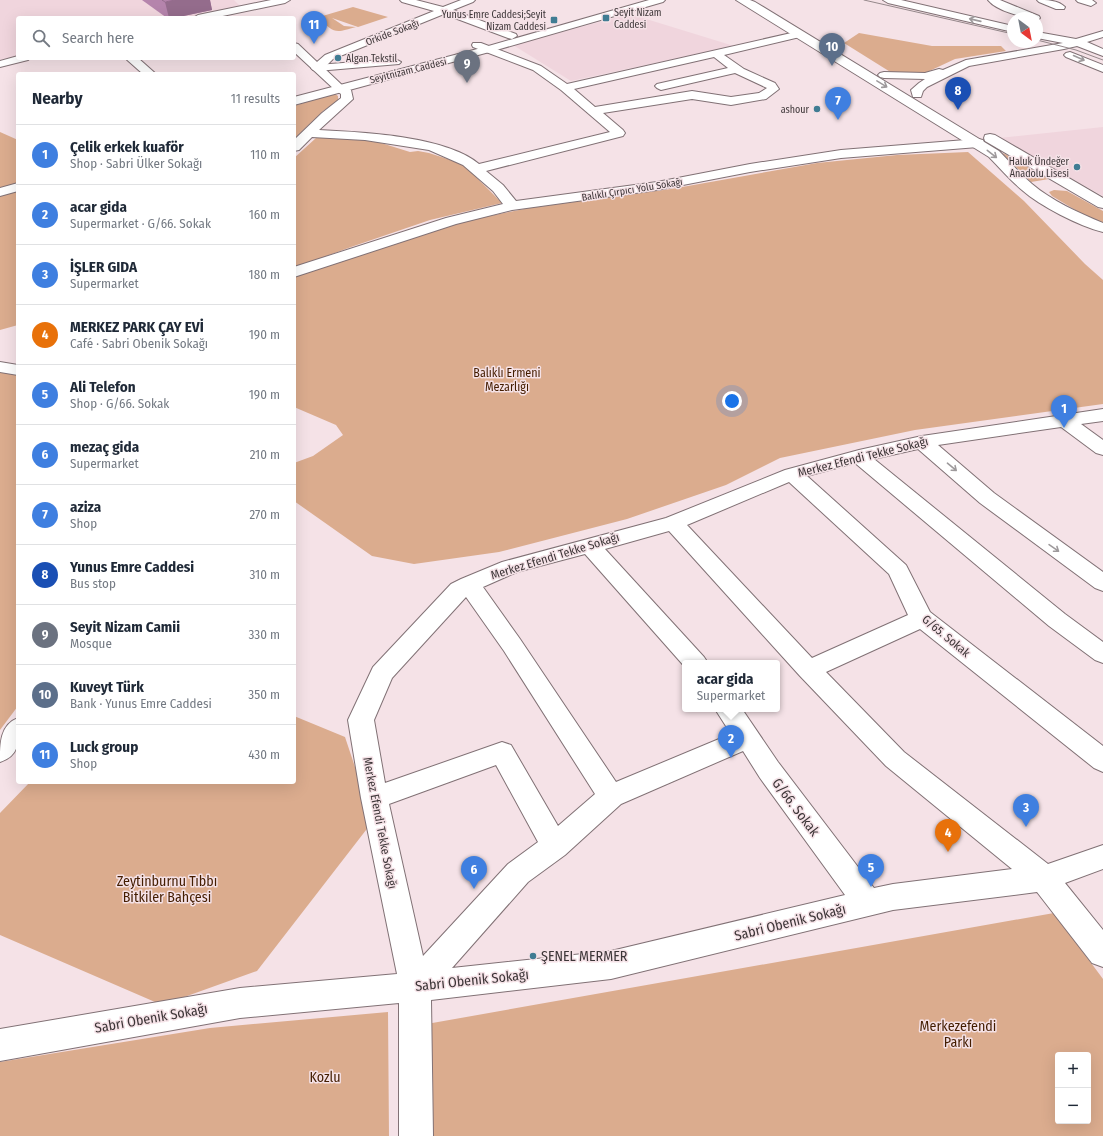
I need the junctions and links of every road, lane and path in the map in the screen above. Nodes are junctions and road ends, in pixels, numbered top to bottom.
1 (285, 0) edge
2 (405, 0) edge
3 (470, 0) edge
4 (640, 0) edge
5 (660, 0) edge
6 (741, 0) edge
7 (760, 0) edge
8 (888, 0) edge
9 (993, 0) edge
10 (1042, 0) edge
11 (248, 3) edge
12 (1060, 7) dead end
13 (446, 11) junction
14 (1020, 12) edge
15 (205, 16) edge
16 (263, 16) dead end
17 (1007, 28) edge
18 (1067, 30) dead end
19 (800, 34) junction
20 (1102, 35) edge
21 (512, 36) junction
22 (1043, 36) edge
23 (1089, 38) junction
24 (1072, 43) junction
25 (477, 45) junction
26 (296, 48) edge
27 (1054, 48) junction
28 (489, 49) junction
29 (1103, 52) edge
30 (714, 53) junction
31 (16, 60) edge
32 (133, 60) edge
33 (0, 64) edge
34 (317, 68) junction
35 (737, 69) junction
36 (1103, 69) edge
37 (148, 72) edge
38 (884, 75) junction
39 (339, 88) junction
40 (565, 88) junction
41 (653, 88) dead end
42 (917, 94) junction
43 (622, 95) dead end
44 (296, 100) edge
45 (588, 107) junction
46 (309, 133) junction
47 (978, 143) junction
48 (296, 145) edge
49 (476, 169) junction
50 (1071, 186) junction
51 (16, 188) edge
52 (0, 192) edge
53 (1037, 195) junction
54 (1103, 204) edge
55 (512, 206) junction
56 (1103, 228) edge
57 (296, 271) edge
58 (0, 367) edge
59 (16, 370) edge
60 (1103, 414) edge
61 (1065, 421) junction
62 (922, 442) junction
63 (1103, 449) edge
64 (859, 456) junction
65 (792, 474) junction
66 (673, 523) junction
67 (588, 545) junction
68 (1103, 583) edge
69 (469, 584) junction
70 (922, 618) junction
71 (1103, 654) edge
72 (693, 660) edge
73 (809, 670) junction
74 (730, 712) edge
75 (16, 731) edge
76 (748, 738) junction
77 (0, 752) edge
78 (1103, 761) edge
79 (611, 796) junction
80 (374, 798) junction
81 (555, 846) junction
82 (1103, 857) edge
83 (1044, 878) junction
84 (868, 903) junction
85 (1103, 953) edge
86 (415, 987) junction
87 (0, 1044) edge
88 (416, 1136) edge

1 - 11 street
2 - 13 street
3 - 13 street, Orkide Sokağı
4 - 21 street, Seyitnizam Caddesi
5 - 28 street, Seyitnizam Caddesi
6 - 19 street
7 - 38 street
17 -> 8 street
9 - 14 street
10 - 12 street
11 - 15 street
11 - 16 street
13 - 21 street
13 - 34 street, Orkide Sokağı
18 - 23 street
19 - 30 street
19 -> 47 street
20 - 23 street
21 - 25 street, Seyitnizam Caddesi
22 - 24 street
23 - 24 street
24 - 27 street
24 - 29 street
24 - 38 street
25 - 28 street
25 - 34 street, Seyitnizam Caddesi
26 - 34 street
27 -> 36 street
27 - 42 street
28 - 39 street, Seyitnizam Caddesi
28 - 40 street
30 - 35 street
30 - 40 street
31 - 33 street
32 - 37 street
34 - 39 street
35 - 41 street
35 - 45 street
38 - 42 street
39 - 44 street, Seyitnizam Caddesi
39 - 46 street
40 - 45 street
42 - 50 street
43 - 45 street
45 - 49 street
46 - 48 street
46 - 49 street
47 -> 53 street
47 - 55 street, Balıklı Çırpıcı Yolu Sokağı
49 - 55 street
50 - 53 street
50 - 54 street
51 - 52 street
53 - 56 street
55 - 57 street, Balıklı Çırpıcı Yolu Sokağı
58 - 59 street
60 - 61 street, Merkez Efendi Tekke Sokağı
61 - 62 street, Merkez Efendi Tekke Sokağı
61 - 63 street
62 - 64 street, Merkez Efendi Tekke Sokağı
62 -> 68 street
64 - 65 street, Merkez Efendi Tekke Sokağı
64 - 71 street
65 - 66 street, Merkez Efendi Tekke Sokağı
65 - 70 street, G/65. Sokak
66 - 67 street, Merkez Efendi Tekke Sokağı
66 - 73 street
67 - 69 street, Merkez Efendi Tekke Sokağı
67 - 72 street
69 - 79 street
69 - 80 street, Merkez Efendi Tekke Sokağı
70 - 73 street
70 - 78 street, G/65. Sokak
73 - 83 street
74 - 76 street, G/66. Sokak
75 - 77 street
76 - 79 street
76 - 84 street, G/66. Sokak
79 - 81 street
80 - 81 street
80 - 86 street, Merkez Efendi Tekke Sokağı
81 - 86 street
82 - 83 street, Sabri Obenik Sokağı
83 - 84 street, Sabri Obenik Sokağı
83 - 85 street
84 - 86 street, Sabri Obenik Sokağı
86 - 87 street, Sabri Obenik Sokağı
86 - 88 street, Merkez Efendi Tekke Sokağı

